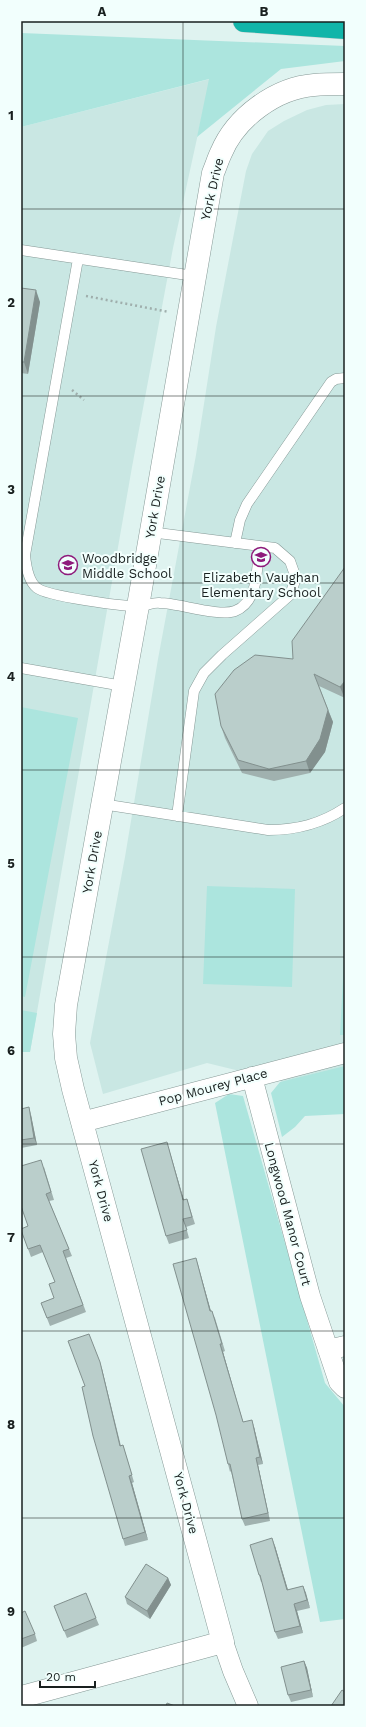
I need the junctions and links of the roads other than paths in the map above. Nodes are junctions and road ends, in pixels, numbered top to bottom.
1 (244, 21) edge
2 (345, 28) edge
3 (345, 84) edge
4 (21, 250) edge
5 (78, 259) junction
6 (194, 276) junction
7 (345, 378) edge
8 (150, 532) junction
9 (235, 543) junction
10 (259, 546) junction
11 (138, 606) junction
12 (21, 668) edge
13 (123, 686) junction
14 (102, 804) junction
15 (345, 808) edge
16 (177, 816) junction
17 (345, 1053) edge
18 (252, 1077) junction
19 (82, 1122) junction
20 (336, 1348) edge
21 (345, 1388) edge
22 (223, 1642) junction
23 (21, 1697) edge
24 (248, 1706) edge

1 - 2 highway
3 - 6 street, York Drive
4 - 5 lane
5 - 6 lane
5 - 11 lane
6 - 8 street, York Drive
7 - 9 lane
8 - 9 lane
8 - 11 street, York Drive
9 - 10 lane
10 - 11 lane
10 - 16 lane
11 - 13 street, York Drive
12 - 13 lane
13 - 14 street, York Drive
14 - 16 lane
14 - 19 street, York Drive
15 - 16 lane
17 - 18 street, Pop Mourey Place
18 - 19 street, Pop Mourey Place
18 - 20 street, Longwood Manor Court
19 - 22 street, York Drive
20 - 21 street, Longwood Manor Court
22 - 23 street
22 - 24 street, York Drive

